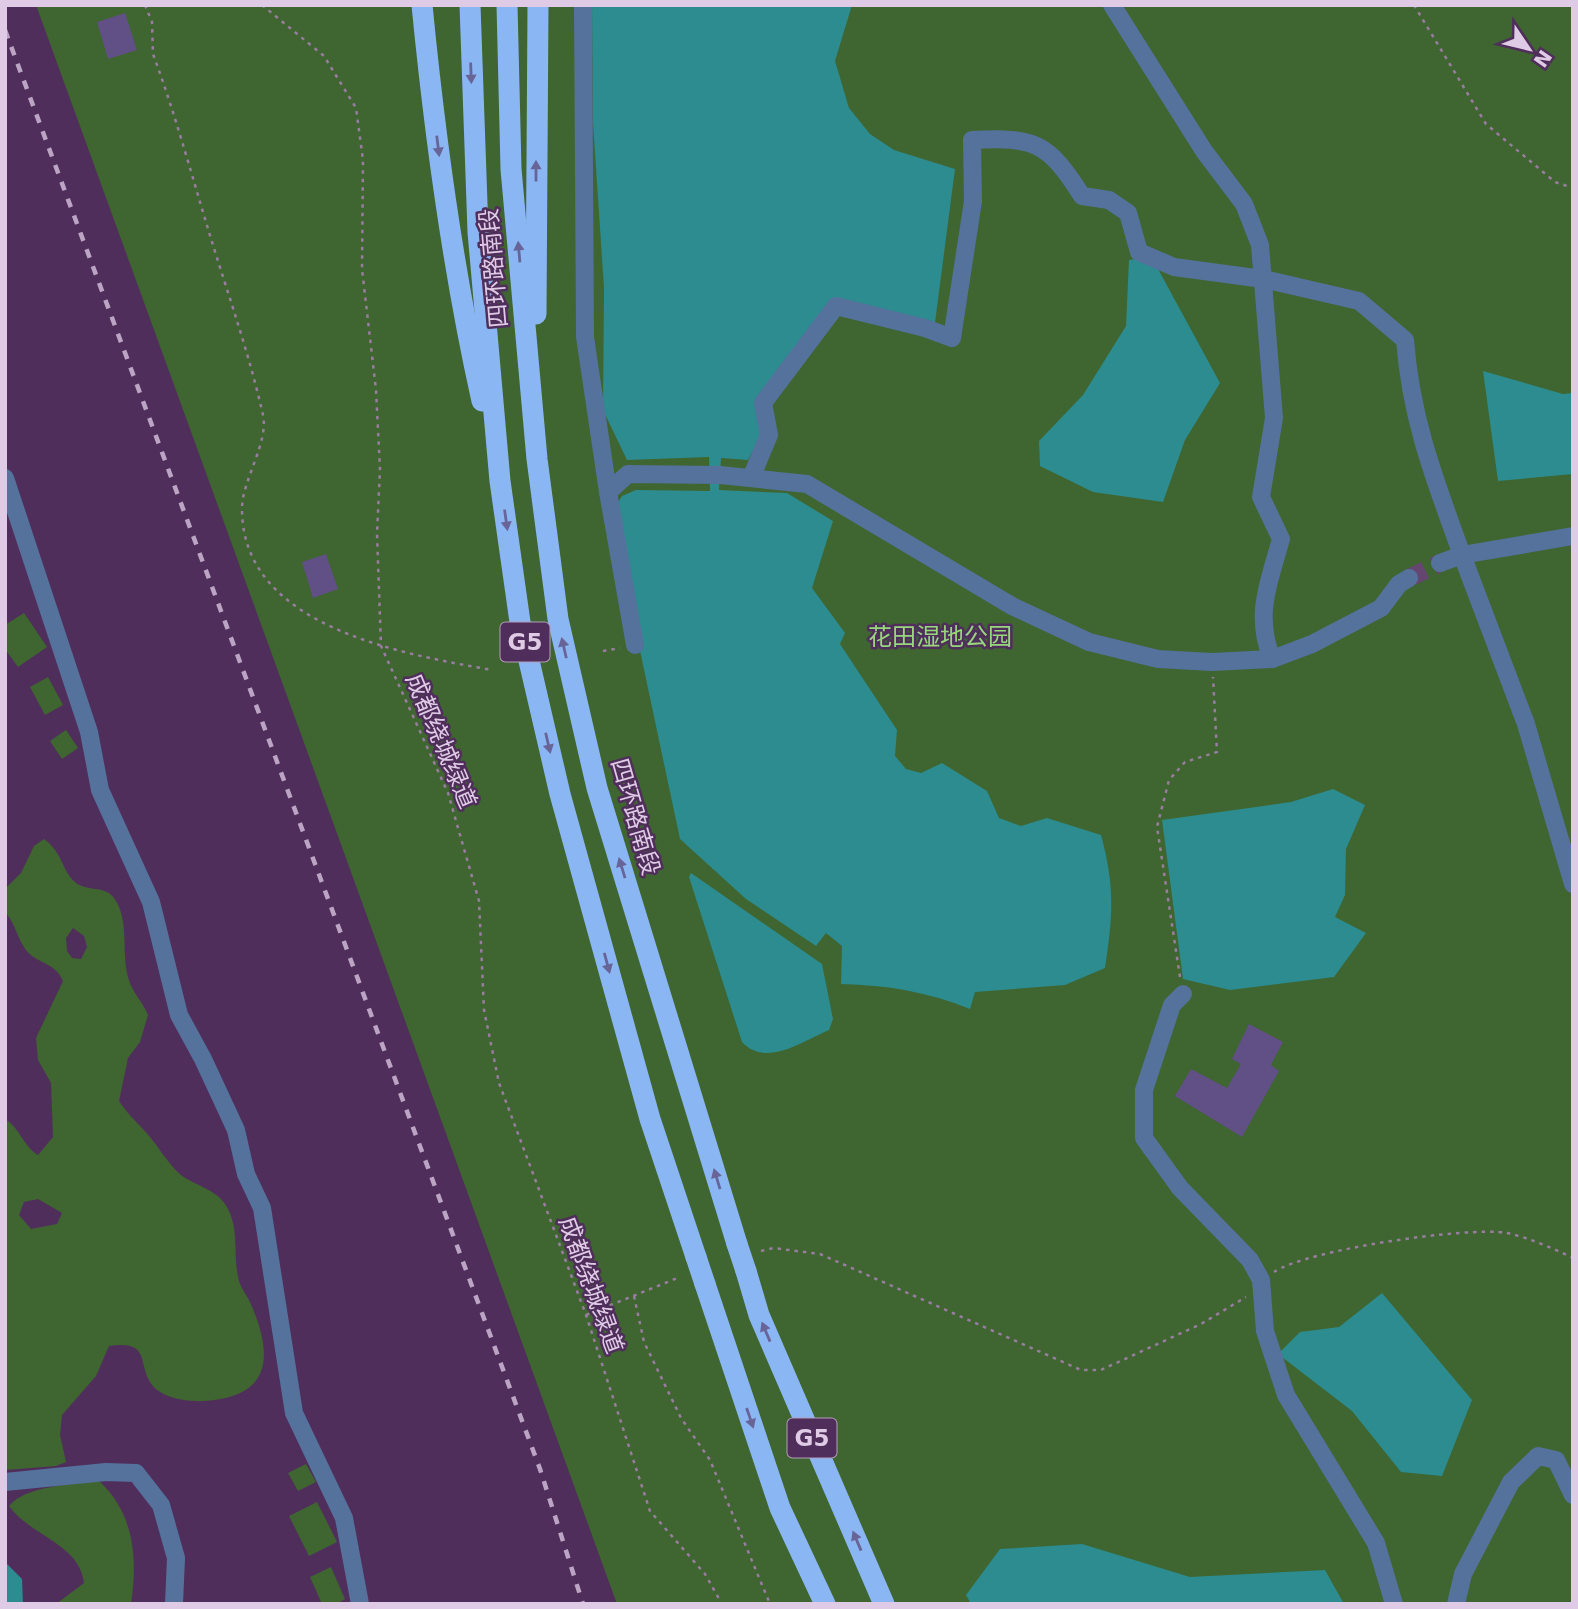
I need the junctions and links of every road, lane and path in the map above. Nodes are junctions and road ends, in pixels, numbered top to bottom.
1 (145, 5) edge
2 (262, 5) edge
3 (422, 5) edge
4 (470, 5) edge
5 (507, 5) edge
6 (538, 5) edge
7 (583, 5) edge
8 (1112, 5) edge
9 (1414, 5) edge
10 (1573, 188) edge
11 (1263, 279) junction
12 (537, 459) junction
13 (5, 478) edge
14 (751, 478) junction
15 (500, 481) junction
16 (608, 492) junction
17 (1573, 536) edge
18 (1462, 555) junction
19 (1440, 563) tunnel mouth
20 (1409, 578) tunnel mouth
21 (635, 645) dead end
22 (381, 646) junction
23 (1272, 659) junction
24 (1212, 662) junction
25 (492, 670) dead end
26 (1573, 884) edge
27 (1183, 994) joint
28 (761, 1251) dead end
29 (1573, 1258) edge
30 (680, 1277) dead end
31 (1261, 1280) junction
32 (634, 1296) junction
33 (586, 1315) junction
34 (5, 1482) edge
35 (1573, 1495) edge
36 (174, 1604) edge
37 (360, 1604) edge
38 (722, 1604) edge
39 (770, 1604) edge
40 (825, 1604) edge
41 (884, 1604) edge
42 (1394, 1604) edge
43 (1456, 1604) edge

1 - 22 path
2 - 22 path, 成都绕城绿道
3 -> 15 highway
4 -> 15 highway, 四环路南段 / G5
12 -> 5 highway, 四环路南段 / G5
12 -> 6 highway
7 - 16 street
8 - 11 street
9 - 10 path
11 - 14 street
11 - 18 street
11 - 23 street
41 -> 12 highway, 四环路南段 / G5, bridge
13 - 37 street
14 - 16 street
14 - 24 street
15 -> 40 highway, 四环路南段 / G5, bridge
16 - 21 street
17 - 18 street
18 - 19 street
18 - 26 street
20 - 23 street
22 - 25 path
22 - 33 path, 成都绕城绿道
23 - 24 street
24 - 27 path
27 - 31 street
28 - 31 path
29 - 31 path
30 - 32 path
31 - 42 street
32 - 33 path
32 - 39 path
33 - 38 path, 成都绕城绿道
34 - 36 street
35 - 43 street

